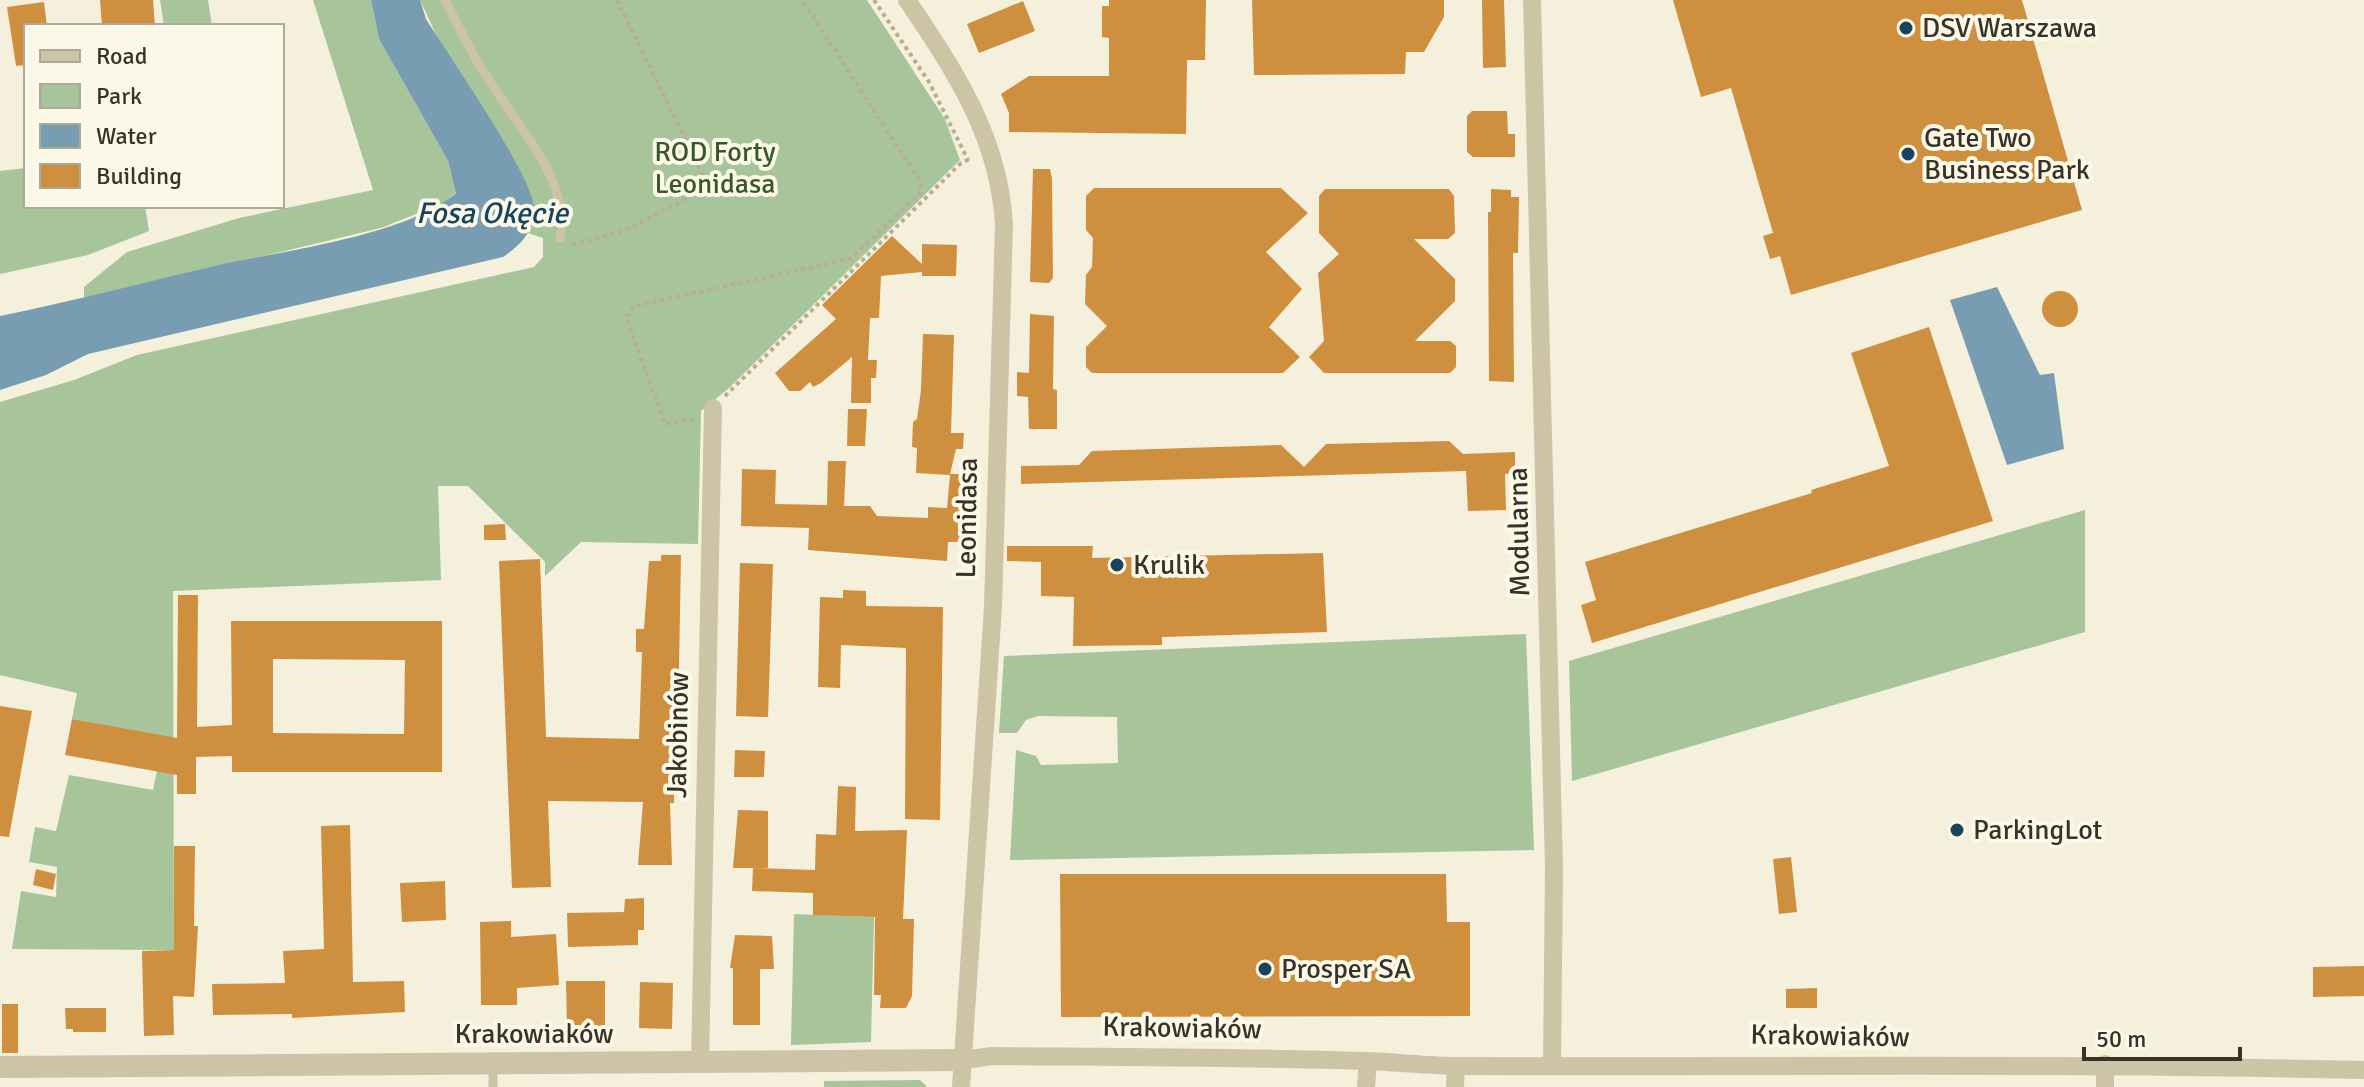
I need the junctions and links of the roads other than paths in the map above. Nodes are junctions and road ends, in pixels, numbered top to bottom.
1 (445, 0) edge
2 (907, 0) edge
3 (1532, 0) edge
4 (561, 233) road end
5 (707, 413) road end
6 (963, 1060) junction
7 (1368, 1061) junction
8 (700, 1063) junction
9 (1552, 1064) junction
10 (2105, 1064) junction
11 (1456, 1066) junction
12 (0, 1067) edge
13 (2364, 1070) edge
14 (493, 1076) edge
15 (961, 1087) edge
16 (1366, 1087) edge
17 (1455, 1087) edge
18 (2105, 1087) edge

1 - 4 lane
2 - 6 street, Leonidasa
3 - 9 street, Modularna
5 - 8 street, Jakobinów
6 - 7 street, Krakowiaków
6 - 8 street, Krakowiaków
6 - 15 street, Leonidasa
7 - 11 street, Krakowiaków
7 - 16 street
8 - 14 street, Krakowiaków
9 - 10 street, Krakowiaków
9 - 11 street, Krakowiaków
10 - 13 street, Krakowiaków
10 - 18 street
11 - 17 street
12 - 14 street, Krakowiaków

